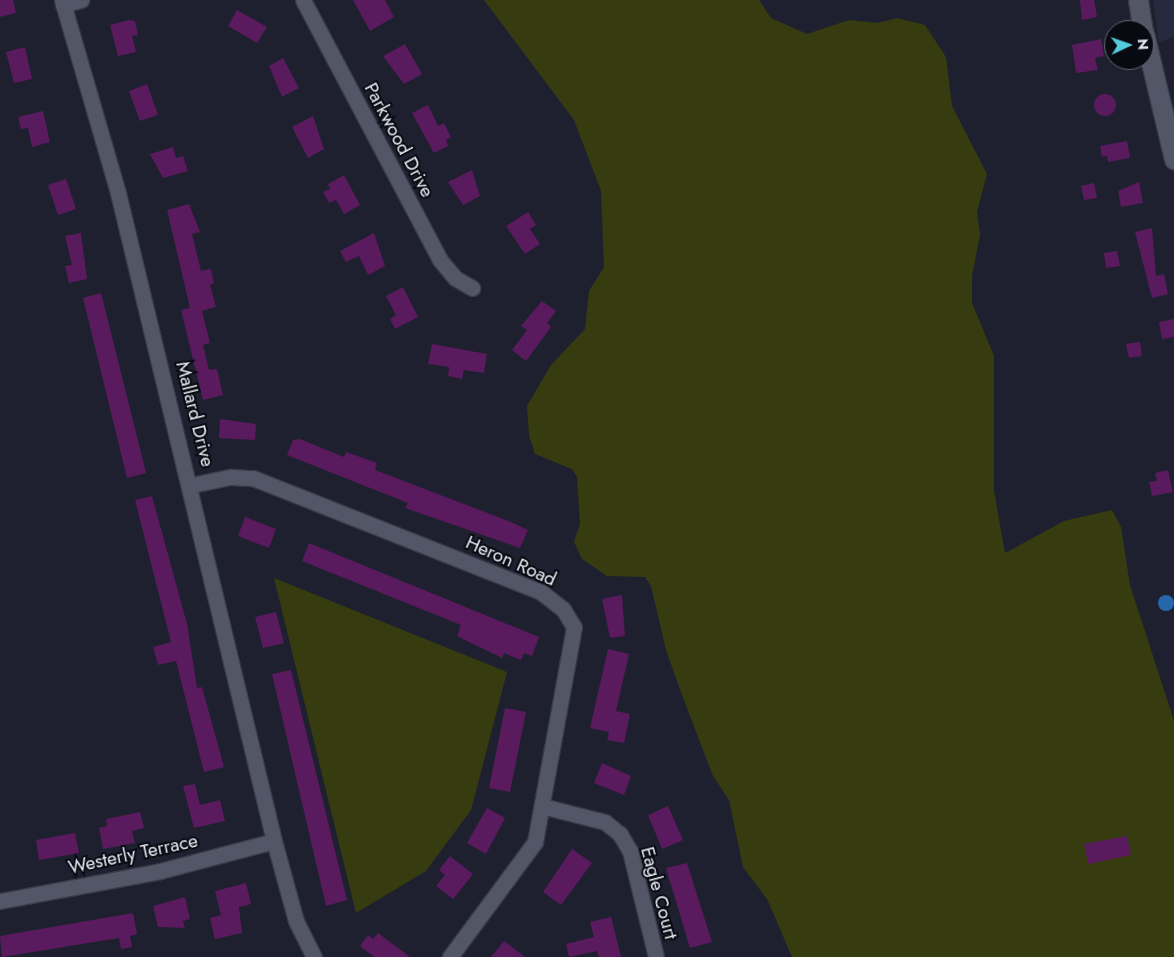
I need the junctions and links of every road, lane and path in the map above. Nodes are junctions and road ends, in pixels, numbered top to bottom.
1 (81, 0) edge
2 (303, 0) edge
3 (1138, 0) edge
4 (62, 2) edge
5 (1142, 20) edge
6 (1153, 70) edge
7 (1174, 159) edge
8 (472, 288) dead end
9 (192, 485) junction
10 (542, 806) junction
11 (274, 841) junction
12 (0, 901) edge
13 (314, 957) edge
14 (450, 957) edge
15 (656, 957) edge

1 - 4 street
2 - 8 street, Parkwood Drive
3 - 5 street
4 - 9 street, Mallard Drive
6 - 7 street
9 - 10 street, Heron Road
9 - 11 street, Mallard Drive
10 - 14 street, Heron Road
10 - 15 street, Eagle Court
11 - 12 street, Westerly Terrace
11 - 13 street

